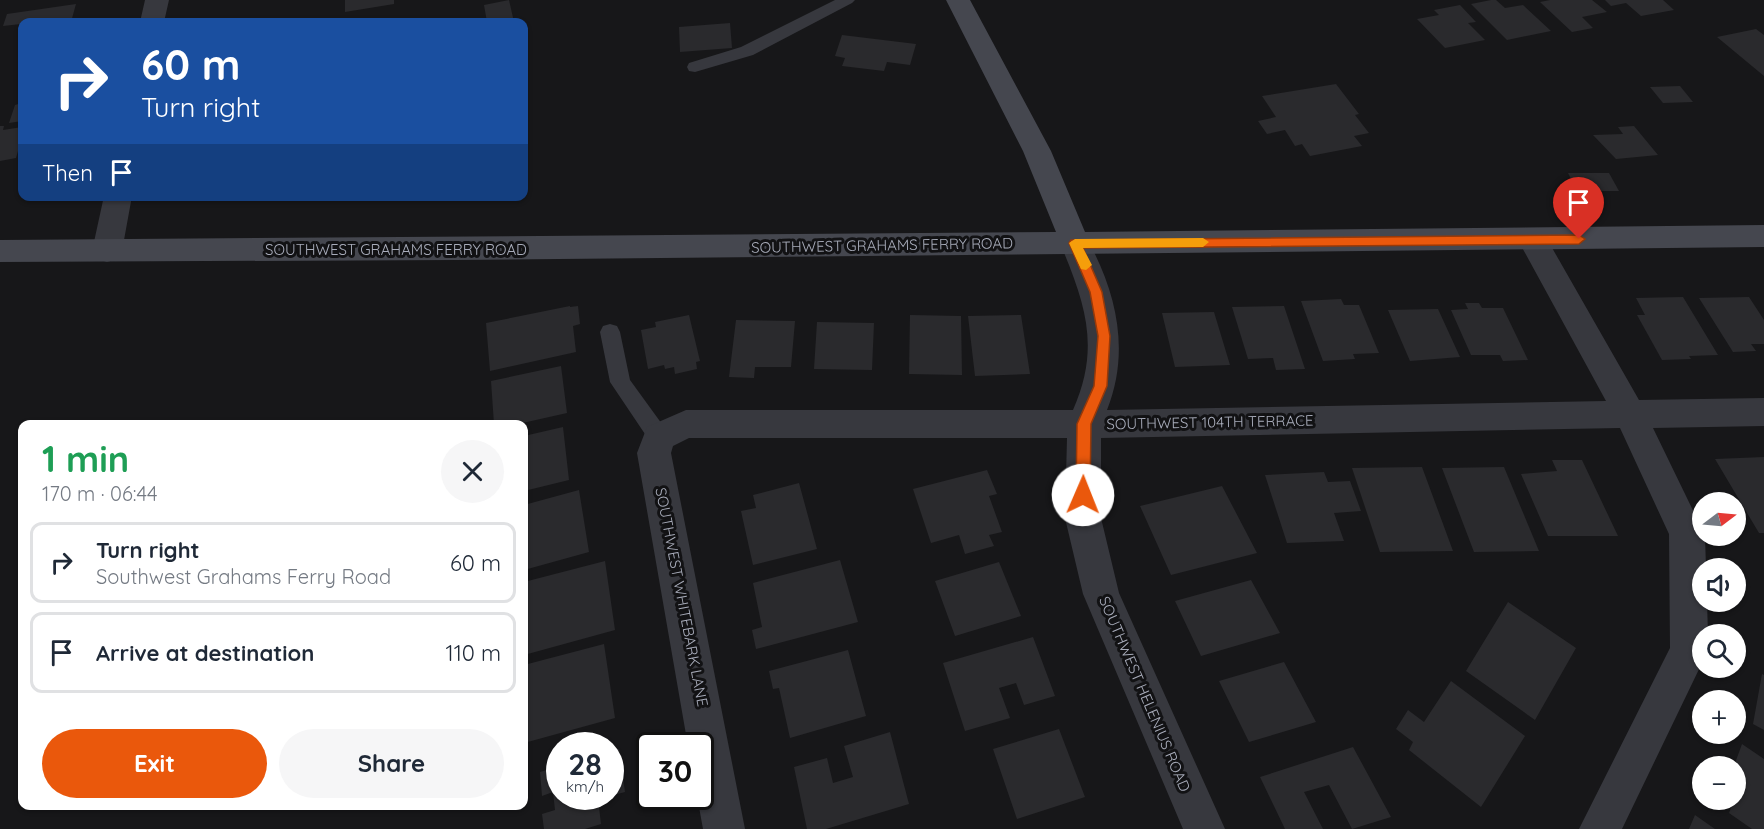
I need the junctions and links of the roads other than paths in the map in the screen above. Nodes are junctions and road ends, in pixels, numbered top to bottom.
1 (157, 0) edge
2 (847, 0) edge
3 (958, 0) edge
4 (153, 18) edge
5 (695, 67) dead end
6 (117, 201) edge
7 (1764, 236) edge
8 (1533, 240) junction
9 (1075, 243) junction
10 (0, 251) edge
11 (107, 251) junction
12 (610, 332) dead end
13 (1764, 412) edge
14 (1631, 416) junction
15 (1084, 424) junction
16 (659, 437) junction
17 (724, 829) edge
18 (1204, 829) edge
19 (1600, 829) edge

1 - 4 street
2 - 5 lane
3 - 9 street
6 - 11 street
7 - 8 street, SOUTHWEST GRAHAMS FERRY ROAD
8 - 9 street, SOUTHWEST GRAHAMS FERRY ROAD
8 - 14 street
9 - 11 street, SOUTHWEST GRAHAMS FERRY ROAD
9 - 15 street, SOUTHWEST HELENIUS ROAD
10 - 11 street, SOUTHWEST GRAHAMS FERRY ROAD
12 - 16 lane
13 - 14 street, SOUTHWEST 104TH TERRACE
14 - 15 street, SOUTHWEST 104TH TERRACE
14 - 19 street
15 - 16 street, SOUTHWEST 104TH TERRACE
15 - 18 street, SOUTHWEST HELENIUS ROAD
16 - 17 street, SOUTHWEST WHITEBARK LANE

